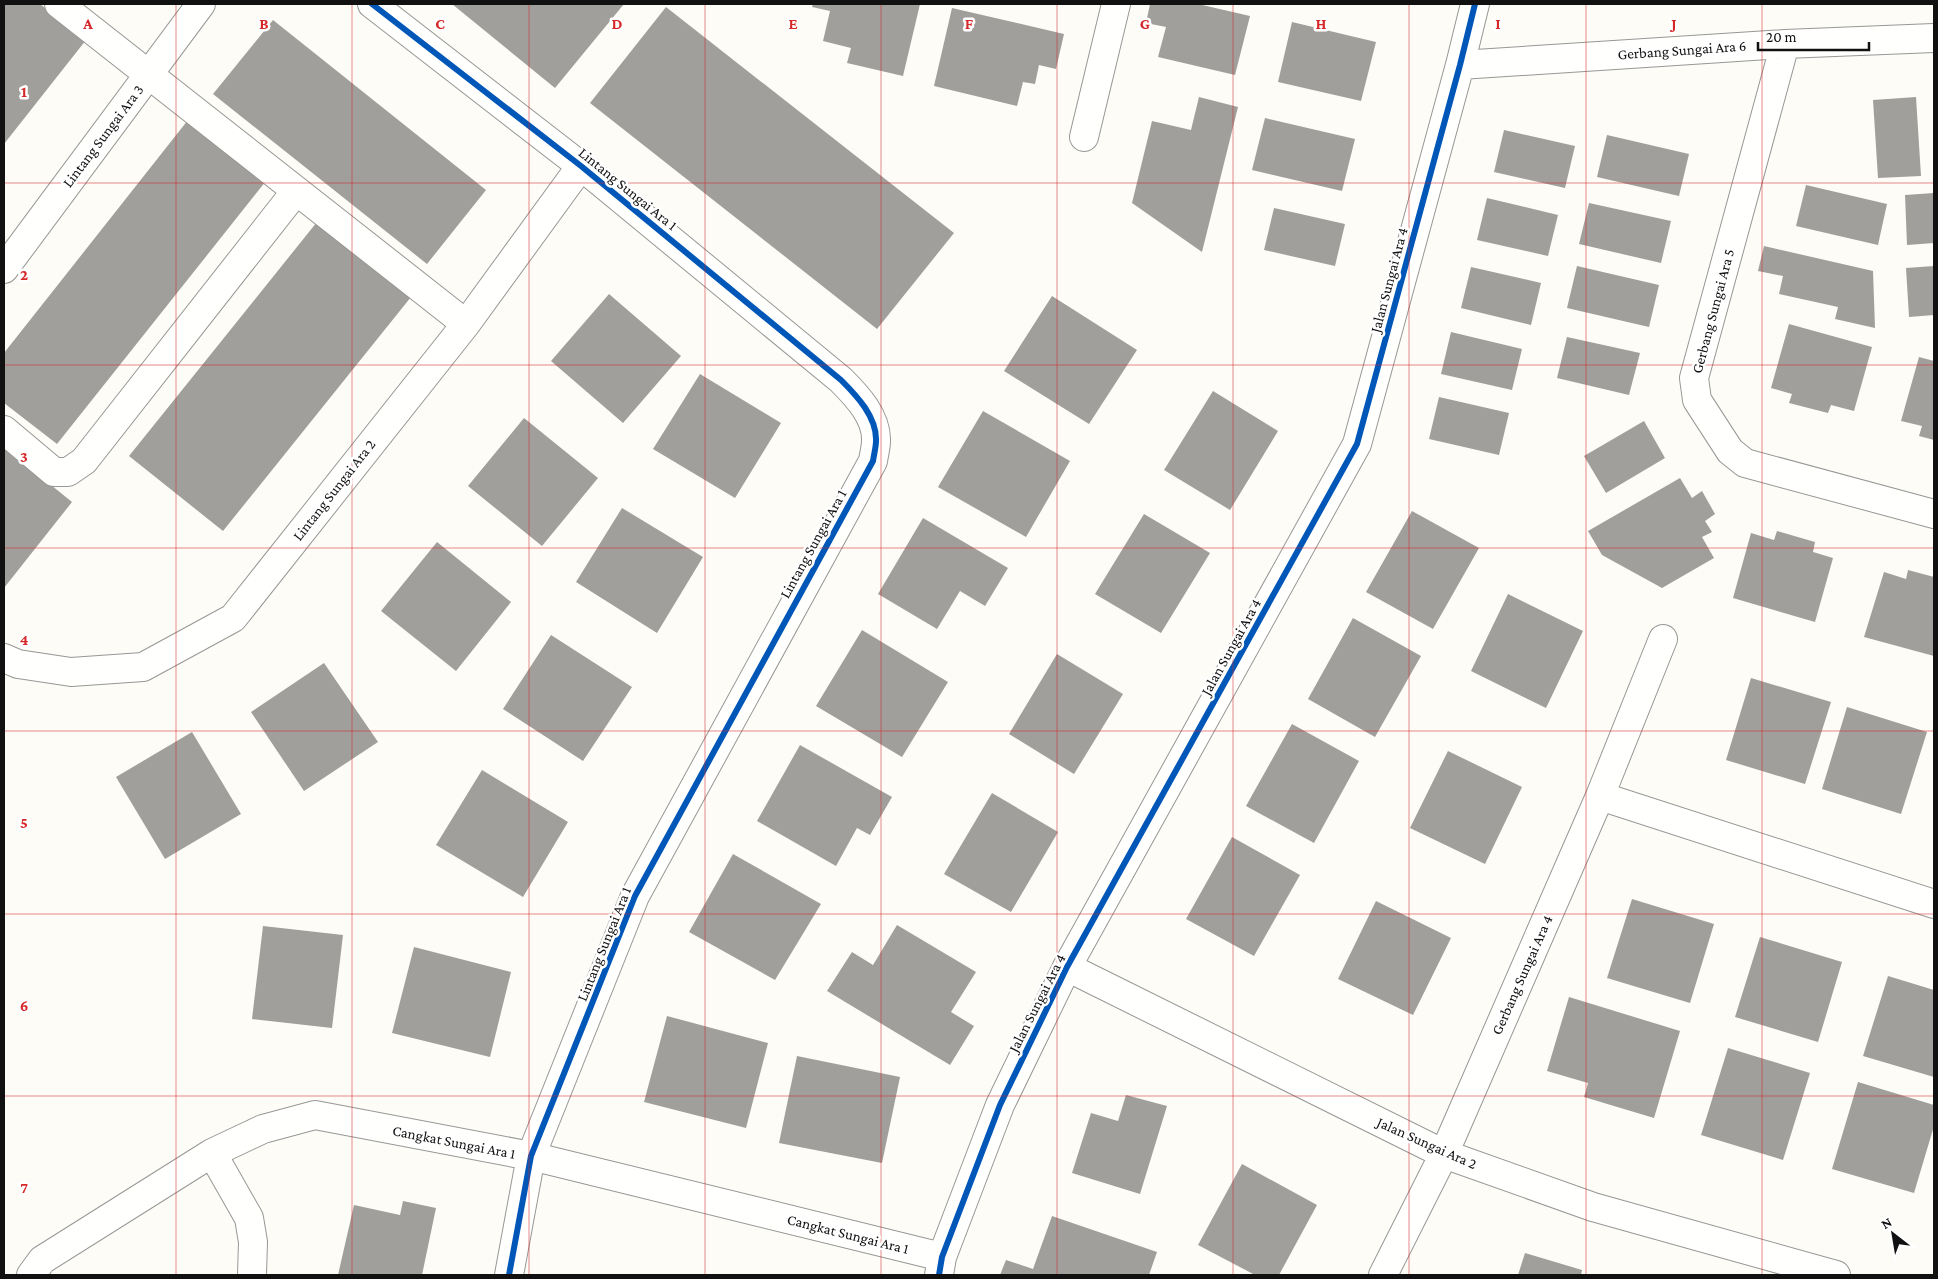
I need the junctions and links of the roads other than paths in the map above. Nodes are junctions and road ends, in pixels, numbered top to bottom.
1 (59, 4) edge
2 (202, 4) edge
3 (372, 4) edge
4 (1116, 4) edge
5 (1475, 4) edge
6 (1934, 38) edge
7 (1785, 44) junction
8 (1460, 66) junction
9 (149, 74) junction
10 (1084, 137) dead end
11 (581, 166) junction
12 (296, 191) junction
13 (4, 269) edge
14 (466, 324) junction
15 (4, 430) edge
16 (1934, 514) edge
17 (1663, 639) dead end
18 (4, 658) edge
19 (1600, 796) junction
20 (1934, 904) edge
21 (1067, 967) junction
22 (212, 1153) junction
23 (1444, 1154) junction
24 (531, 1156) junction
25 (940, 1266) edge
26 (1827, 1274) edge
27 (31, 1275) edge
28 (252, 1275) edge
29 (509, 1275) edge
30 (1383, 1275) edge

1 - 9 street
2 - 9 street, Lintang Sungai Ara 3
3 - 11 street, Lintang Sungai Ara 1
4 - 10 street
5 - 8 street, Jalan Sungai Ara 4
6 - 7 street, Gerbang Sungai Ara 6
7 - 8 street, Gerbang Sungai Ara 6
7 - 16 street, Gerbang Sungai Ara 5
8 - 21 street, Jalan Sungai Ara 4
9 - 12 street
9 - 13 street, Lintang Sungai Ara 3
11 - 14 street, Lintang Sungai Ara 2
11 - 24 street, Lintang Sungai Ara 1
12 - 14 street
12 - 15 street
14 - 18 street, Lintang Sungai Ara 2
17 - 19 street, Gerbang Sungai Ara 4
19 - 20 street
19 - 23 street, Gerbang Sungai Ara 4
21 - 23 street, Jalan Sungai Ara 2
21 - 25 street, Jalan Sungai Ara 4
22 - 24 street, Cangkat Sungai Ara 1
22 - 27 street, Cangkat Sungai Ara 1
22 - 28 street
23 - 26 street, Jalan Sungai Ara 2
23 - 30 street, Gerbang Sungai Ara 4
24 - 25 street, Cangkat Sungai Ara 1
24 - 29 street, Lintang Sungai Ara 1

